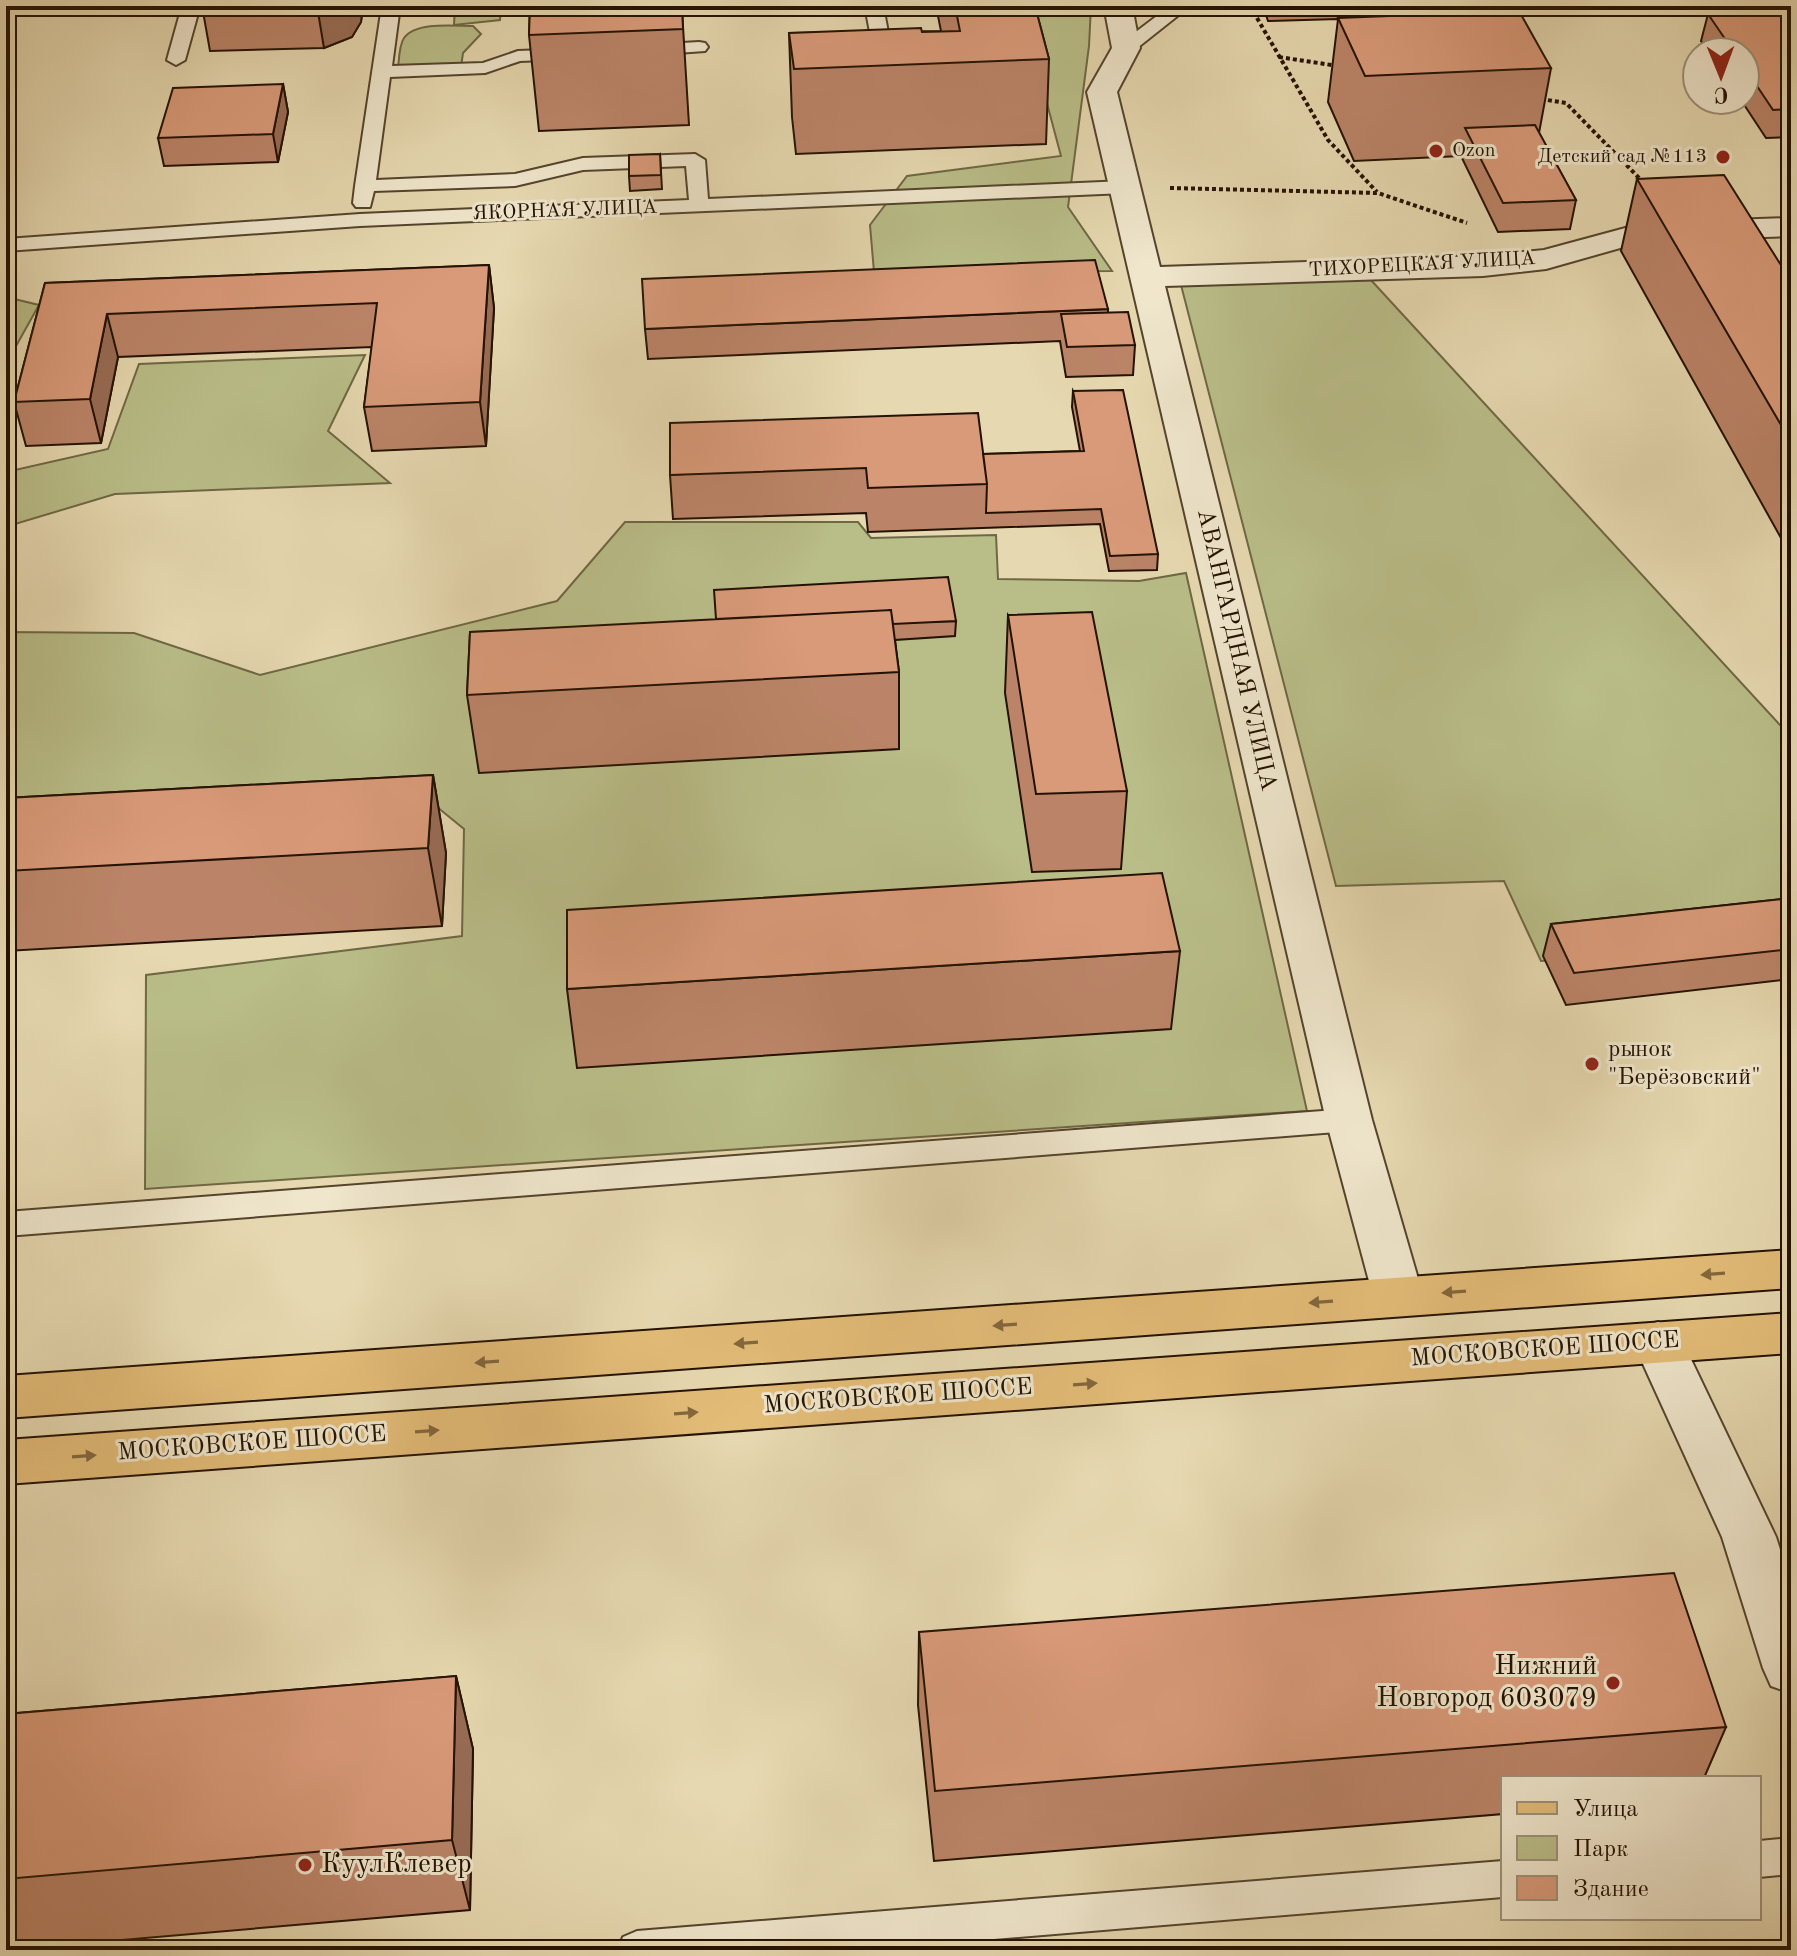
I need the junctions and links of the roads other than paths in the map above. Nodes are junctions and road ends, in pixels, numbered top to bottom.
1 (191, 6) edge
2 (391, 6) edge
3 (874, 6) edge
4 (1118, 6) edge
5 (1181, 6) edge
6 (699, 47) dead end
7 (1126, 48) junction
8 (623, 51) edge
9 (593, 53) edge
10 (176, 60) dead end
11 (381, 72) junction
12 (887, 76) edge
13 (365, 186) junction
14 (1125, 187) junction
15 (699, 205) junction
16 (360, 220) junction
17 (1791, 227) edge
18 (6, 245) edge
19 (1146, 277) junction
20 (1349, 1120) junction
21 (6, 1224) edge
22 (1791, 1269) edge
23 (1398, 1296) junction
24 (1791, 1333) edge
25 (1658, 1342) junction
26 (6, 1397) edge
27 (6, 1462) edge
28 (1791, 1668) edge
29 (1791, 1856) edge
30 (1761, 1859) edge
31 (1501, 1879) edge
32 (637, 1950) edge

1 - 10 lane
2 - 11 lane
3 - 12 lane
4 - 7 street
5 - 7 lane
6 - 8 lane
7 - 14 street, АВАНГАРДНАЯ УЛИЦА
9 - 11 lane
11 - 13 lane
13 - 15 lane
13 - 16 lane
14 - 15 lane, ЯКОРНАЯ УЛИЦА
14 - 19 street, АВАНГАРДНАЯ УЛИЦА
15 - 16 lane, ЯКОРНАЯ УЛИЦА
16 - 18 lane, ЯКОРНАЯ УЛИЦА
17 - 19 street, ТИХОРЕЦКАЯ УЛИЦА
19 - 20 street, АВАНГАРДНАЯ УЛИЦА
20 - 21 lane
20 - 23 street, АВАНГАРДНАЯ УЛИЦА
22 -> 23 main road
23 -> 26 main road
24 - 25 main road, МОСКОВСКОЕ ШОССЕ
27 -> 25 main road, МОСКОВСКОЕ ШОССЕ
25 - 28 street
29 - 30 lane
31 - 32 lane

